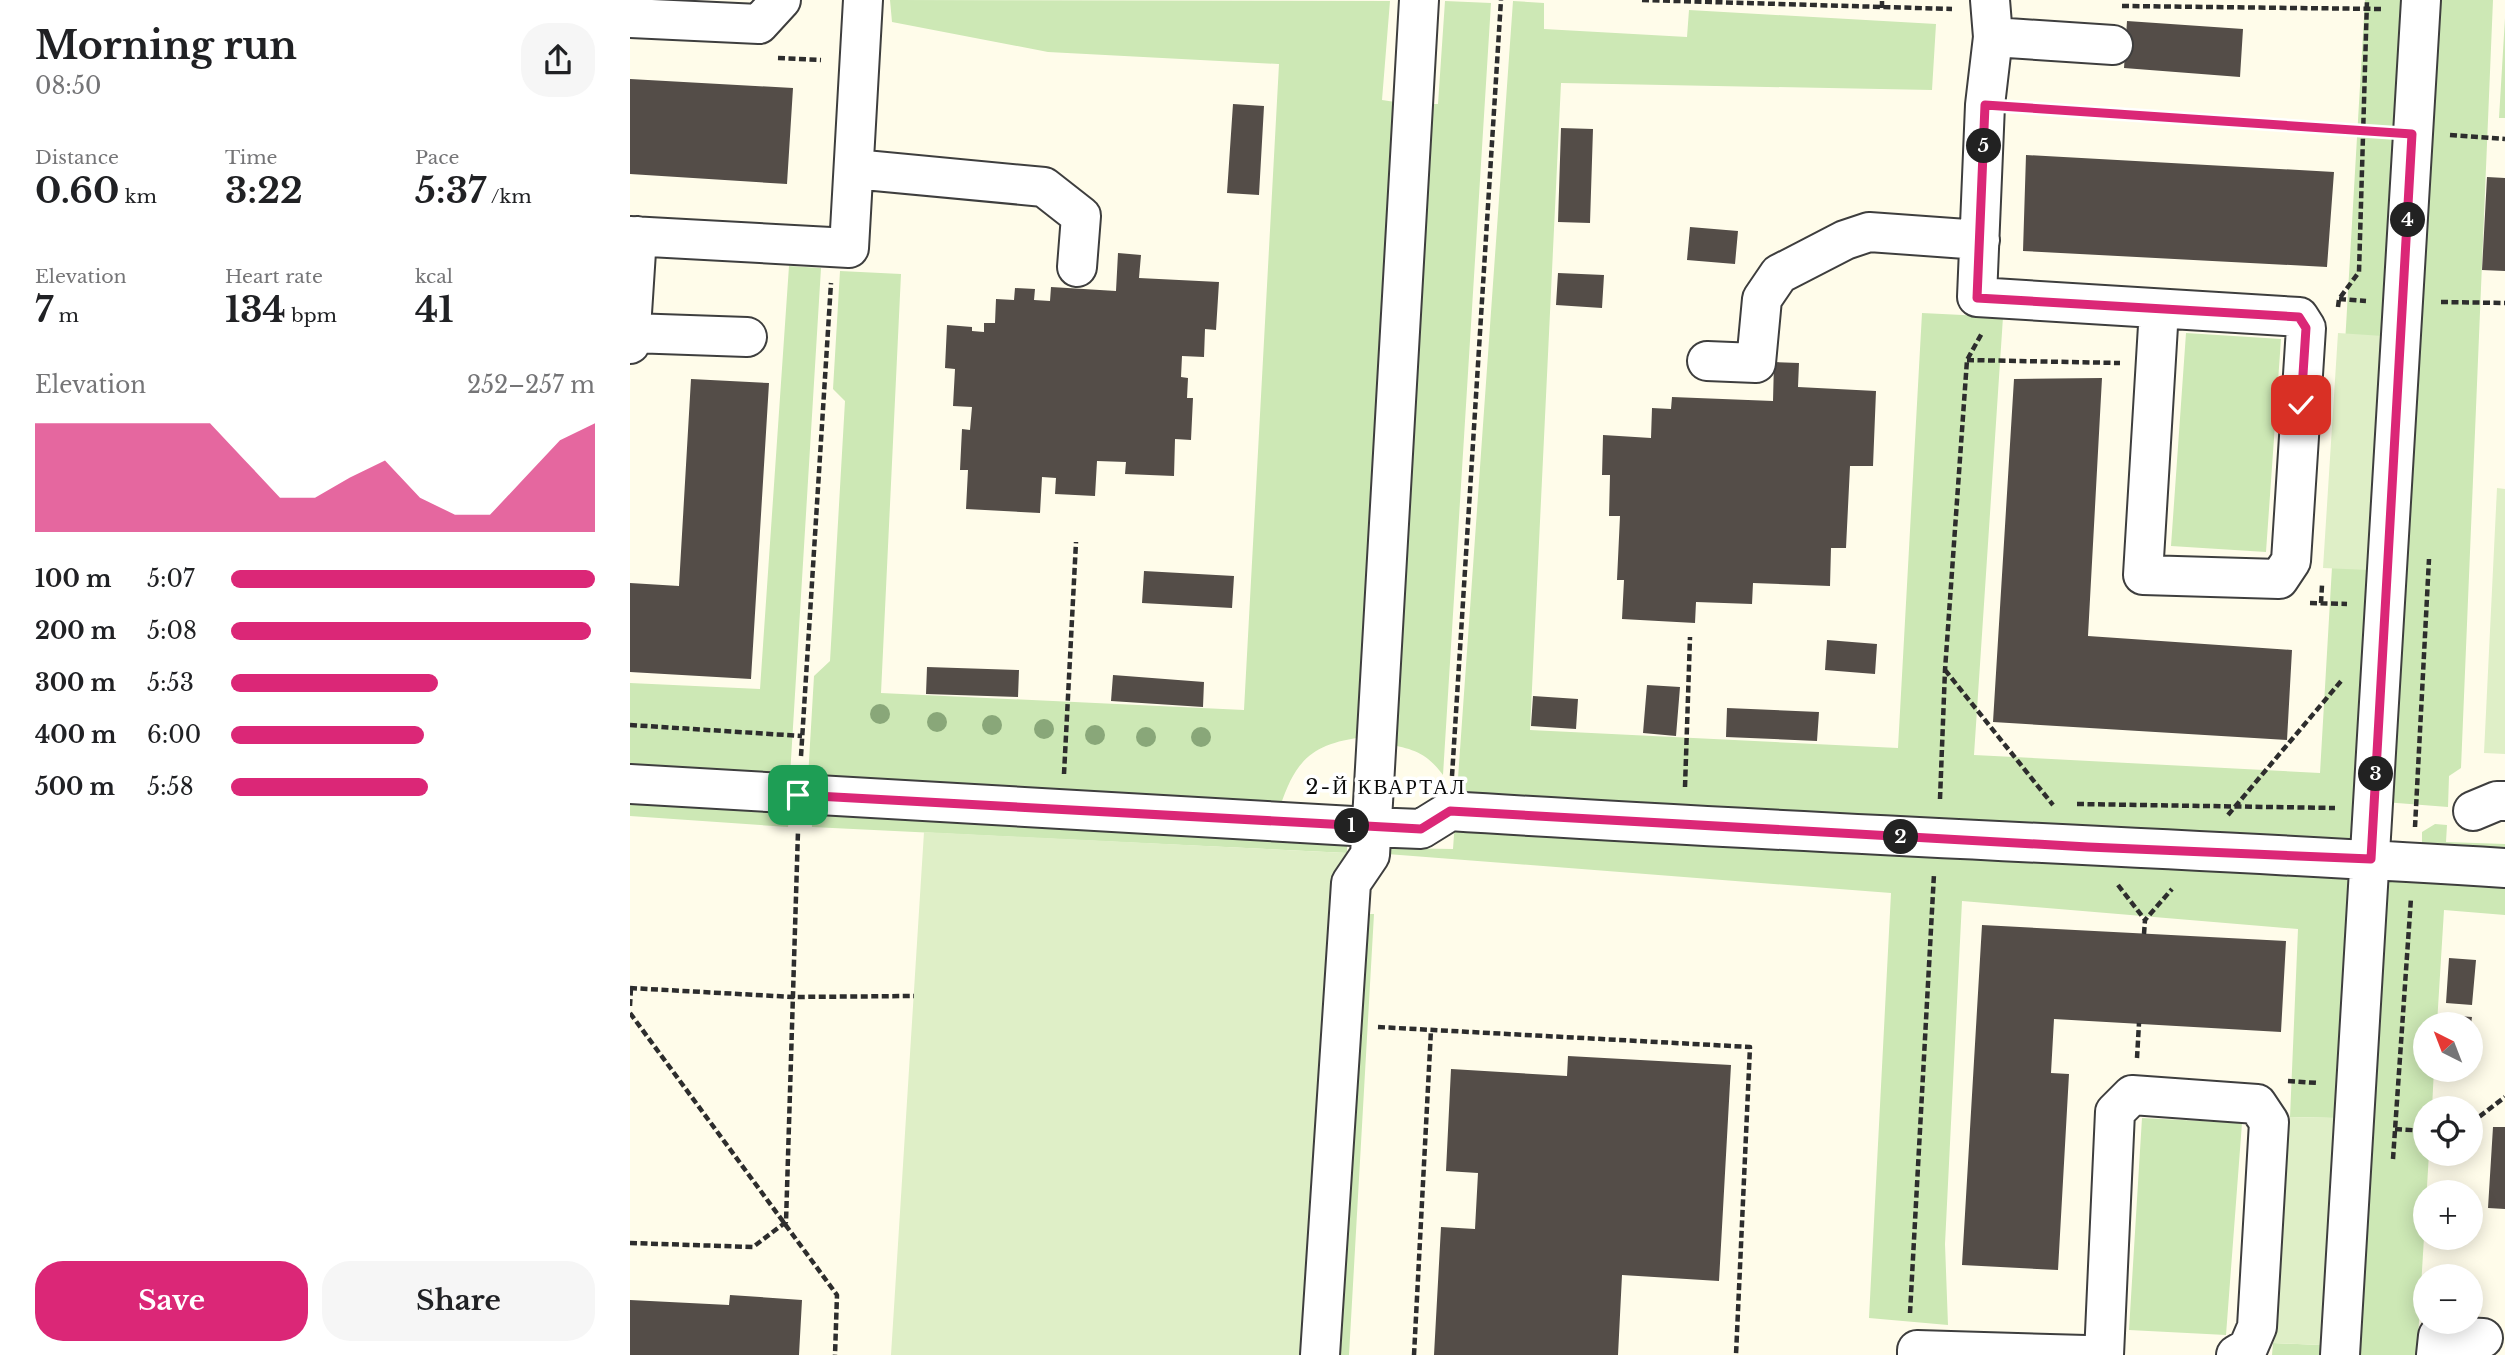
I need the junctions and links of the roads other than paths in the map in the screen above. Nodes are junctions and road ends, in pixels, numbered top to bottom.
1 (781, 0) edge
2 (863, 0) edge
3 (1419, 0) edge
4 (1990, 0) edge
5 (2421, 0) edge
6 (630, 18) edge
7 (1993, 37) junction
8 (2113, 45) dead end
9 (854, 169) junction
10 (633, 236) edge
11 (1980, 240) junction
12 (1077, 267) dead end
13 (2159, 309) junction
14 (631, 333) edge
15 (747, 337) dead end
16 (630, 344) edge
17 (1707, 361) dead end
18 (630, 784) edge
19 (1370, 827) junction
20 (2371, 859) junction
21 (2505, 868) edge
22 (2483, 1338) dead end
23 (1917, 1353) edge
24 (1320, 1355) edge
25 (2086, 1355) edge
26 (2104, 1355) edge
27 (2236, 1355) edge
28 (2340, 1355) edge
29 (2436, 1355) edge

1 - 6 street
2 - 9 street
3 - 19 street
4 - 7 street
5 - 20 street
7 - 8 street
7 - 11 street
9 - 10 street
9 - 12 street
10 - 14 street
11 - 13 street
11 - 17 street
13 - 13 street
14 - 15 street
14 - 16 street
18 - 19 street
19 - 20 street
19 - 24 street
20 - 21 street
20 - 28 street
22 - 29 street
23 - 25 street
26 - 27 street

